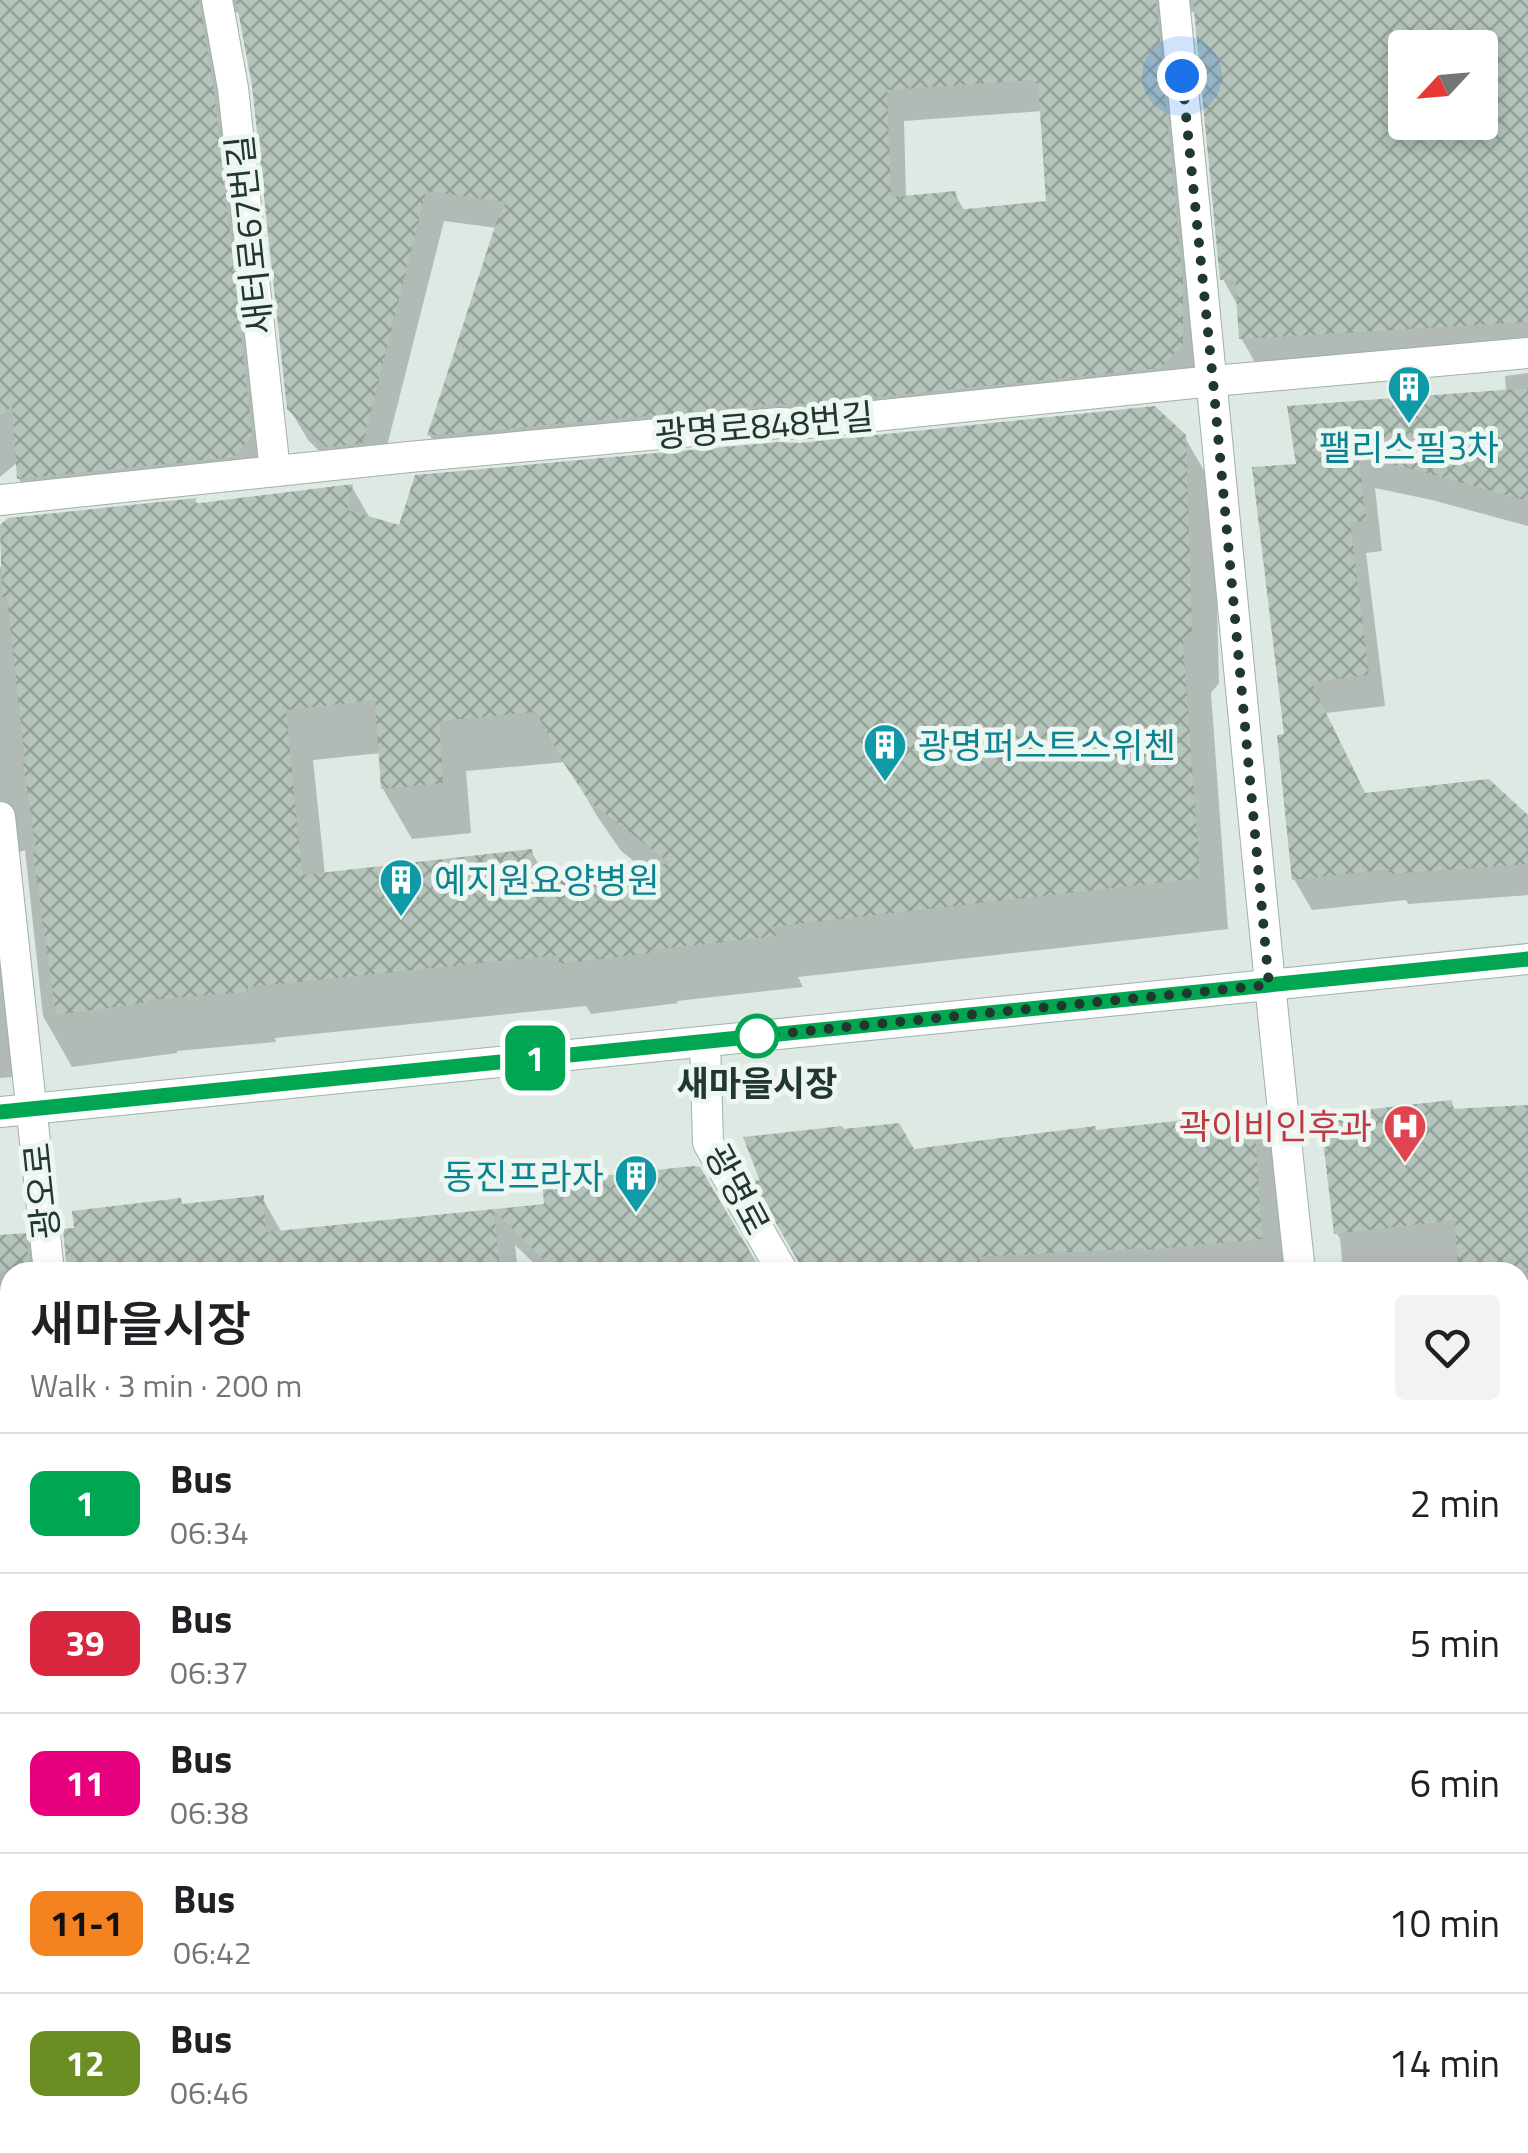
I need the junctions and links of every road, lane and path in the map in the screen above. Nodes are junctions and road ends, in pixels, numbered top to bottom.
1 (216, 0) edge
2 (1174, 0) edge
3 (1528, 354) edge
4 (1213, 381) junction
5 (275, 471) junction
6 (0, 500) edge
7 (0, 818) edge
8 (1528, 959) edge
9 (1269, 985) junction
10 (705, 1042) junction
11 (32, 1109) junction
12 (0, 1112) edge
13 (48, 1262) edge
14 (777, 1262) edge
15 (1299, 1262) edge

1 - 5 street, 새터로67번길
2 - 4 street
3 - 4 street, 광명로848번길
4 - 5 street, 광명로848번길
4 - 9 street
5 - 6 street, 광명로848번길
7 - 11 street
8 - 9 street
9 - 10 street
9 - 15 street
10 - 11 street
10 - 14 street, 광명로
11 - 12 street
11 - 13 street, 광오로

